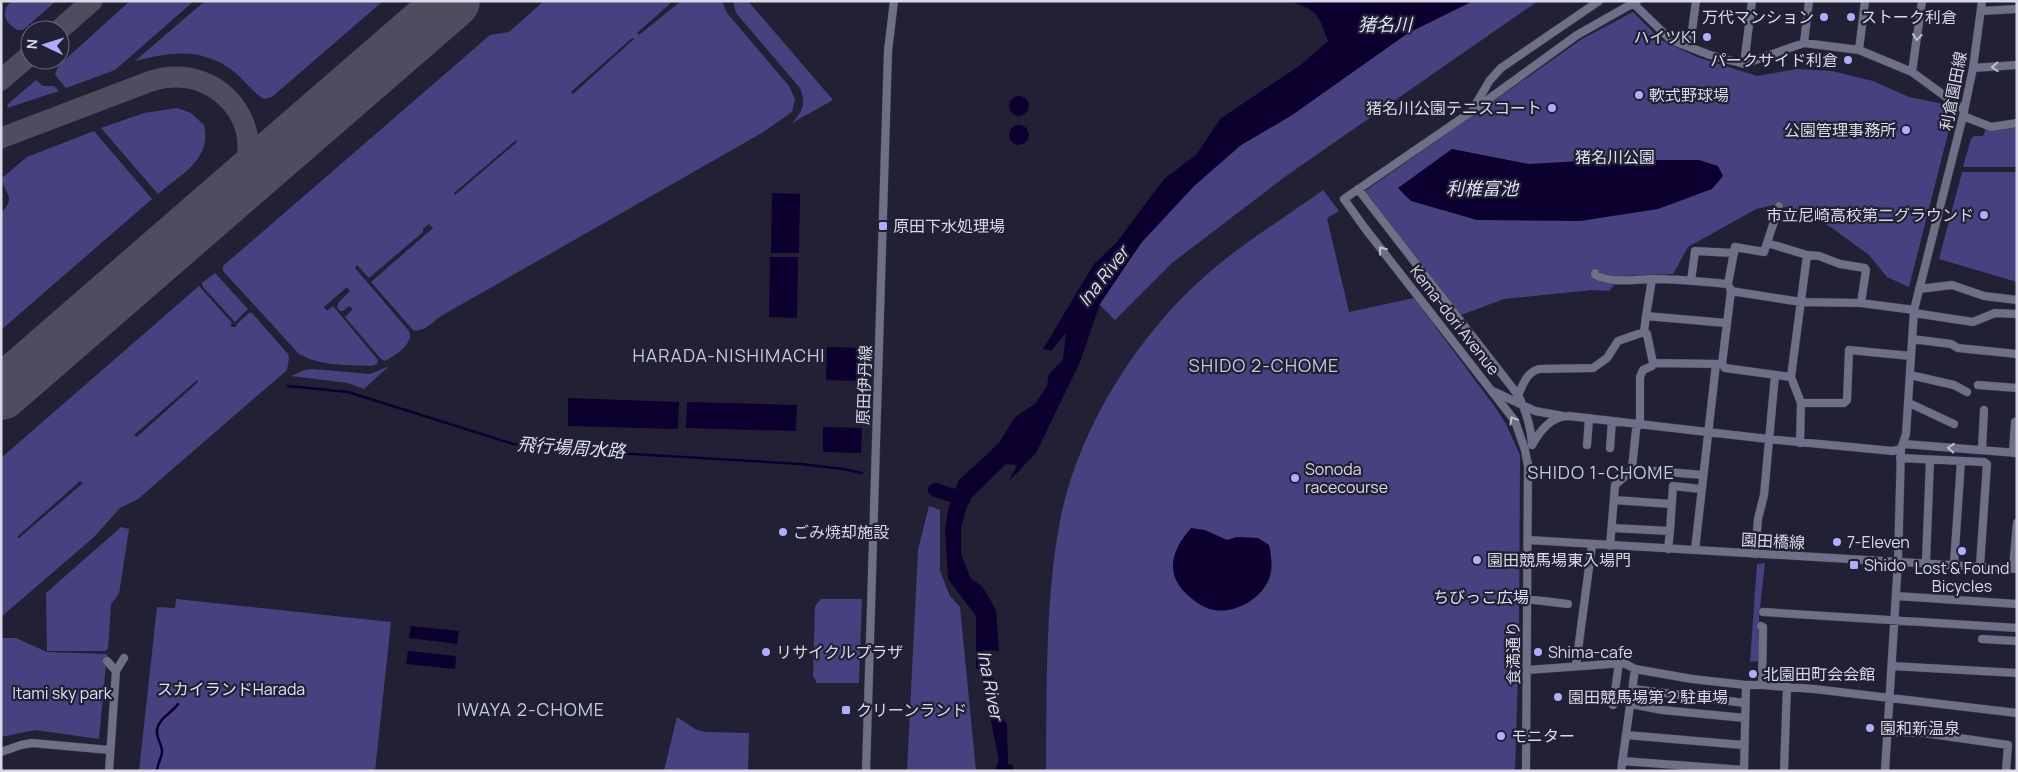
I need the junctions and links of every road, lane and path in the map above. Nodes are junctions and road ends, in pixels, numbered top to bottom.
1 (894, 1) edge
2 (1599, 1) edge
3 (1696, 1) edge
4 (1752, 1) edge
5 (1809, 1) edge
6 (1865, 1) edge
7 (1922, 1) edge
8 (1982, 1) edge
9 (1635, 3) edge
10 (2017, 9) edge
11 (1980, 11) junction
12 (1804, 43) junction
13 (1690, 46) junction
14 (1859, 50) junction
15 (1744, 64) junction
16 (2017, 65) edge
17 (1973, 68) junction
18 (1912, 72) junction
19 (1963, 113) junction
20 (1468, 114) junction
21 (2017, 122) edge
22 (1358, 189) junction
23 (1779, 206) dead end
24 (1768, 243) junction
25 (1734, 254) junction
26 (1807, 255) junction
27 (1595, 273) dead end
28 (1652, 279) junction
29 (1691, 281) junction
30 (1730, 288) junction
31 (1919, 289) junction
32 (2017, 300) edge
33 (1801, 302) junction
34 (1861, 303) junction
35 (1914, 311) junction
36 (2017, 314) edge
37 (1646, 316) junction
38 (1726, 322) junction
39 (1644, 332) junction
40 (1912, 339) junction
41 (2017, 354) edge
42 (1911, 356) junction
43 (1653, 363) junction
44 (1719, 364) junction
45 (1910, 375) junction
46 (1775, 376) junction
47 (1791, 377) junction
48 (1978, 385) dead end
49 (2017, 388) edge
50 (1492, 391) junction
51 (1967, 392) dead end
52 (1518, 395) junction
53 (1909, 402) junction
54 (1801, 403) junction
55 (1524, 406) junction
56 (1984, 410) dead end
57 (1563, 416) junction
58 (1589, 418) junction
59 (1612, 421) junction
60 (1638, 424) junction
61 (1954, 424) dead end
62 (2015, 427) edge
63 (1708, 432) junction
64 (1768, 439) junction
65 (1800, 442) junction
66 (1532, 445) junction
67 (1587, 446) dead end
68 (1902, 446) junction
69 (1610, 448) dead end
70 (1982, 450) junction
71 (2015, 453) edge
72 (1900, 458) junction
73 (1930, 460) junction
74 (1961, 460) junction
75 (1528, 466) junction
76 (1655, 471) dead end
77 (1703, 475) junction
78 (1701, 489) junction
79 (1614, 500) junction
80 (1671, 504) junction
81 (2017, 522) edge
82 (1612, 528) junction
83 (1670, 532) junction
84 (1528, 540) junction
85 (1592, 545) junction
86 (1610, 546) junction
87 (1668, 549) junction
88 (1695, 550) junction
89 (1755, 554) junction
90 (1898, 561) junction
91 (1926, 562) junction
92 (1954, 564) junction
93 (1980, 565) junction
94 (2015, 568) edge
95 (1896, 596) junction
96 (1526, 599) junction
97 (1568, 604) dead end
98 (2017, 604) edge
99 (1763, 612) dead end
100 (1894, 621) junction
101 (1762, 626) dead end
102 (2017, 628) edge
103 (1982, 639) dead end
104 (2017, 641) edge
105 (124, 658) dead end
106 (107, 661) dead end
107 (1619, 663) junction
108 (1576, 665) junction
109 (1892, 666) junction
110 (1635, 669) junction
111 (116, 670) junction
112 (1527, 670) junction
113 (2017, 673) edge
114 (1762, 685) junction
115 (1746, 686) junction
116 (1787, 686) junction
117 (1633, 689) junction
118 (1889, 699) junction
119 (1745, 703) junction
120 (1631, 704) junction
121 (1613, 705) dead end
122 (2017, 713) edge
123 (1745, 718) junction
124 (1887, 732) junction
125 (1626, 735) junction
126 (1743, 745) junction
127 (2008, 745) junction
128 (2017, 747) edge
129 (110, 750) junction
130 (1, 752) edge
131 (1622, 761) junction
132 (109, 771) edge
133 (866, 771) edge
134 (1526, 771) edge
135 (1621, 771) edge
136 (1744, 771) edge
137 (1784, 771) edge
138 (1885, 771) edge
139 (2006, 771) edge

1 - 133 street, 原田伊丹線
2 - 20 street
3 - 13 street
4 - 15 street
5 - 12 street
6 - 14 street
7 -> 18 street
8 - 11 street, 利倉園田線
9 - 13 street
9 - 20 street
10 - 11 street
11 - 17 street, 利倉園田線
12 - 14 street
12 - 15 street
13 - 15 street
14 - 18 street
16 -> 17 street
17 - 19 street, 利倉園田線
18 - 19 street
19 - 21 street
19 - 31 street, 利倉園田線
20 - 22 street
50 -> 22 street, Kema-dori Avenue
22 - 52 street, Kema-dori Avenue
23 - 24 street
24 - 25 street
24 - 26 street
25 - 29 street
25 - 30 street
26 - 33 street
26 - 34 street
27 - 28 street
28 - 29 street
28 - 37 street
29 - 30 street
30 - 33 street
30 - 38 street
31 - 32 street
31 - 35 street, 利倉園田線
33 - 34 street
33 - 47 street
34 - 35 street
35 - 36 street
35 - 40 street, 利倉園田線
37 - 38 street
37 - 39 street
38 - 44 street
39 - 43 street
39 - 52 street
40 - 41 street
40 - 42 street, 利倉園田線
42 - 45 street, 利倉園田線
42 - 54 street
43 - 44 street
43 - 60 street
44 - 46 street
44 - 63 street
45 - 51 street
45 - 53 street, 利倉園田線
46 - 47 street
46 - 64 street
47 - 54 street
48 - 49 street
50 - 55 street
75 -> 50 street, Kema-dori Avenue
52 - 55 street, Kema-dori Avenue
53 - 61 street
53 - 68 street, 利倉園田線
54 - 65 street
55 - 57 street
55 - 66 street, Kema-dori Avenue
56 - 70 street
57 - 58 street
57 - 66 street
58 - 59 street
58 - 67 street
59 - 60 street
59 - 69 street
60 - 63 street
60 - 79 street
62 - 71 street
63 - 64 street
63 - 77 street
64 - 65 street
64 - 89 street
65 - 68 street
66 - 75 street, 食満通り
70 -> 68 street
68 - 72 street, 利倉園田線
70 - 71 street
72 - 73 street
72 - 90 street, 利倉園田線
73 - 74 street
73 - 91 street
74 - 92 street
74 - 93 street
75 - 84 street, 食満通り
76 - 77 street
77 - 78 street
78 - 80 street
78 - 88 street
79 - 80 street
79 - 82 street
80 - 83 street
81 - 94 street
82 - 83 street
82 - 86 street
83 - 87 street
84 - 85 street, 園田橋線
84 - 96 street, 食満通り
85 - 86 street, 園田橋線
85 - 108 street
86 - 87 street, 園田橋線
87 - 88 street, 園田橋線
88 - 89 street, 園田橋線
89 - 90 street, 園田橋線
90 - 91 street, 園田橋線
90 - 95 street, 利倉園田線
91 - 92 street, 園田橋線
92 - 93 street, 園田橋線
93 - 94 street, 園田橋線
95 - 98 street
95 - 100 street, 利倉園田線
96 - 97 street
96 - 112 street, 食満通り
99 - 100 street
100 - 102 street
100 - 109 street, 利倉園田線
101 - 114 street
103 - 104 street
105 - 111 street
106 - 111 street
107 - 108 street
107 - 110 street
107 - 121 street
108 - 112 street
109 - 113 street
109 - 118 street, 利倉園田線
110 - 115 street
110 - 117 street
111 - 129 street
112 - 134 street, 食満通り
114 - 115 street
114 - 116 street
115 - 119 street
116 - 118 street
116 - 137 street
117 - 119 street
117 - 120 street
118 - 122 street
118 - 124 street, 利倉園田線
119 - 123 street
120 - 123 street
120 - 125 street
123 - 126 street
124 - 127 street
124 - 138 street, 利倉園田線
125 - 126 street
125 - 131 street
126 - 136 street
127 - 128 street
127 - 139 street
129 - 130 street
129 - 132 street
131 - 135 street
131 - 136 street

